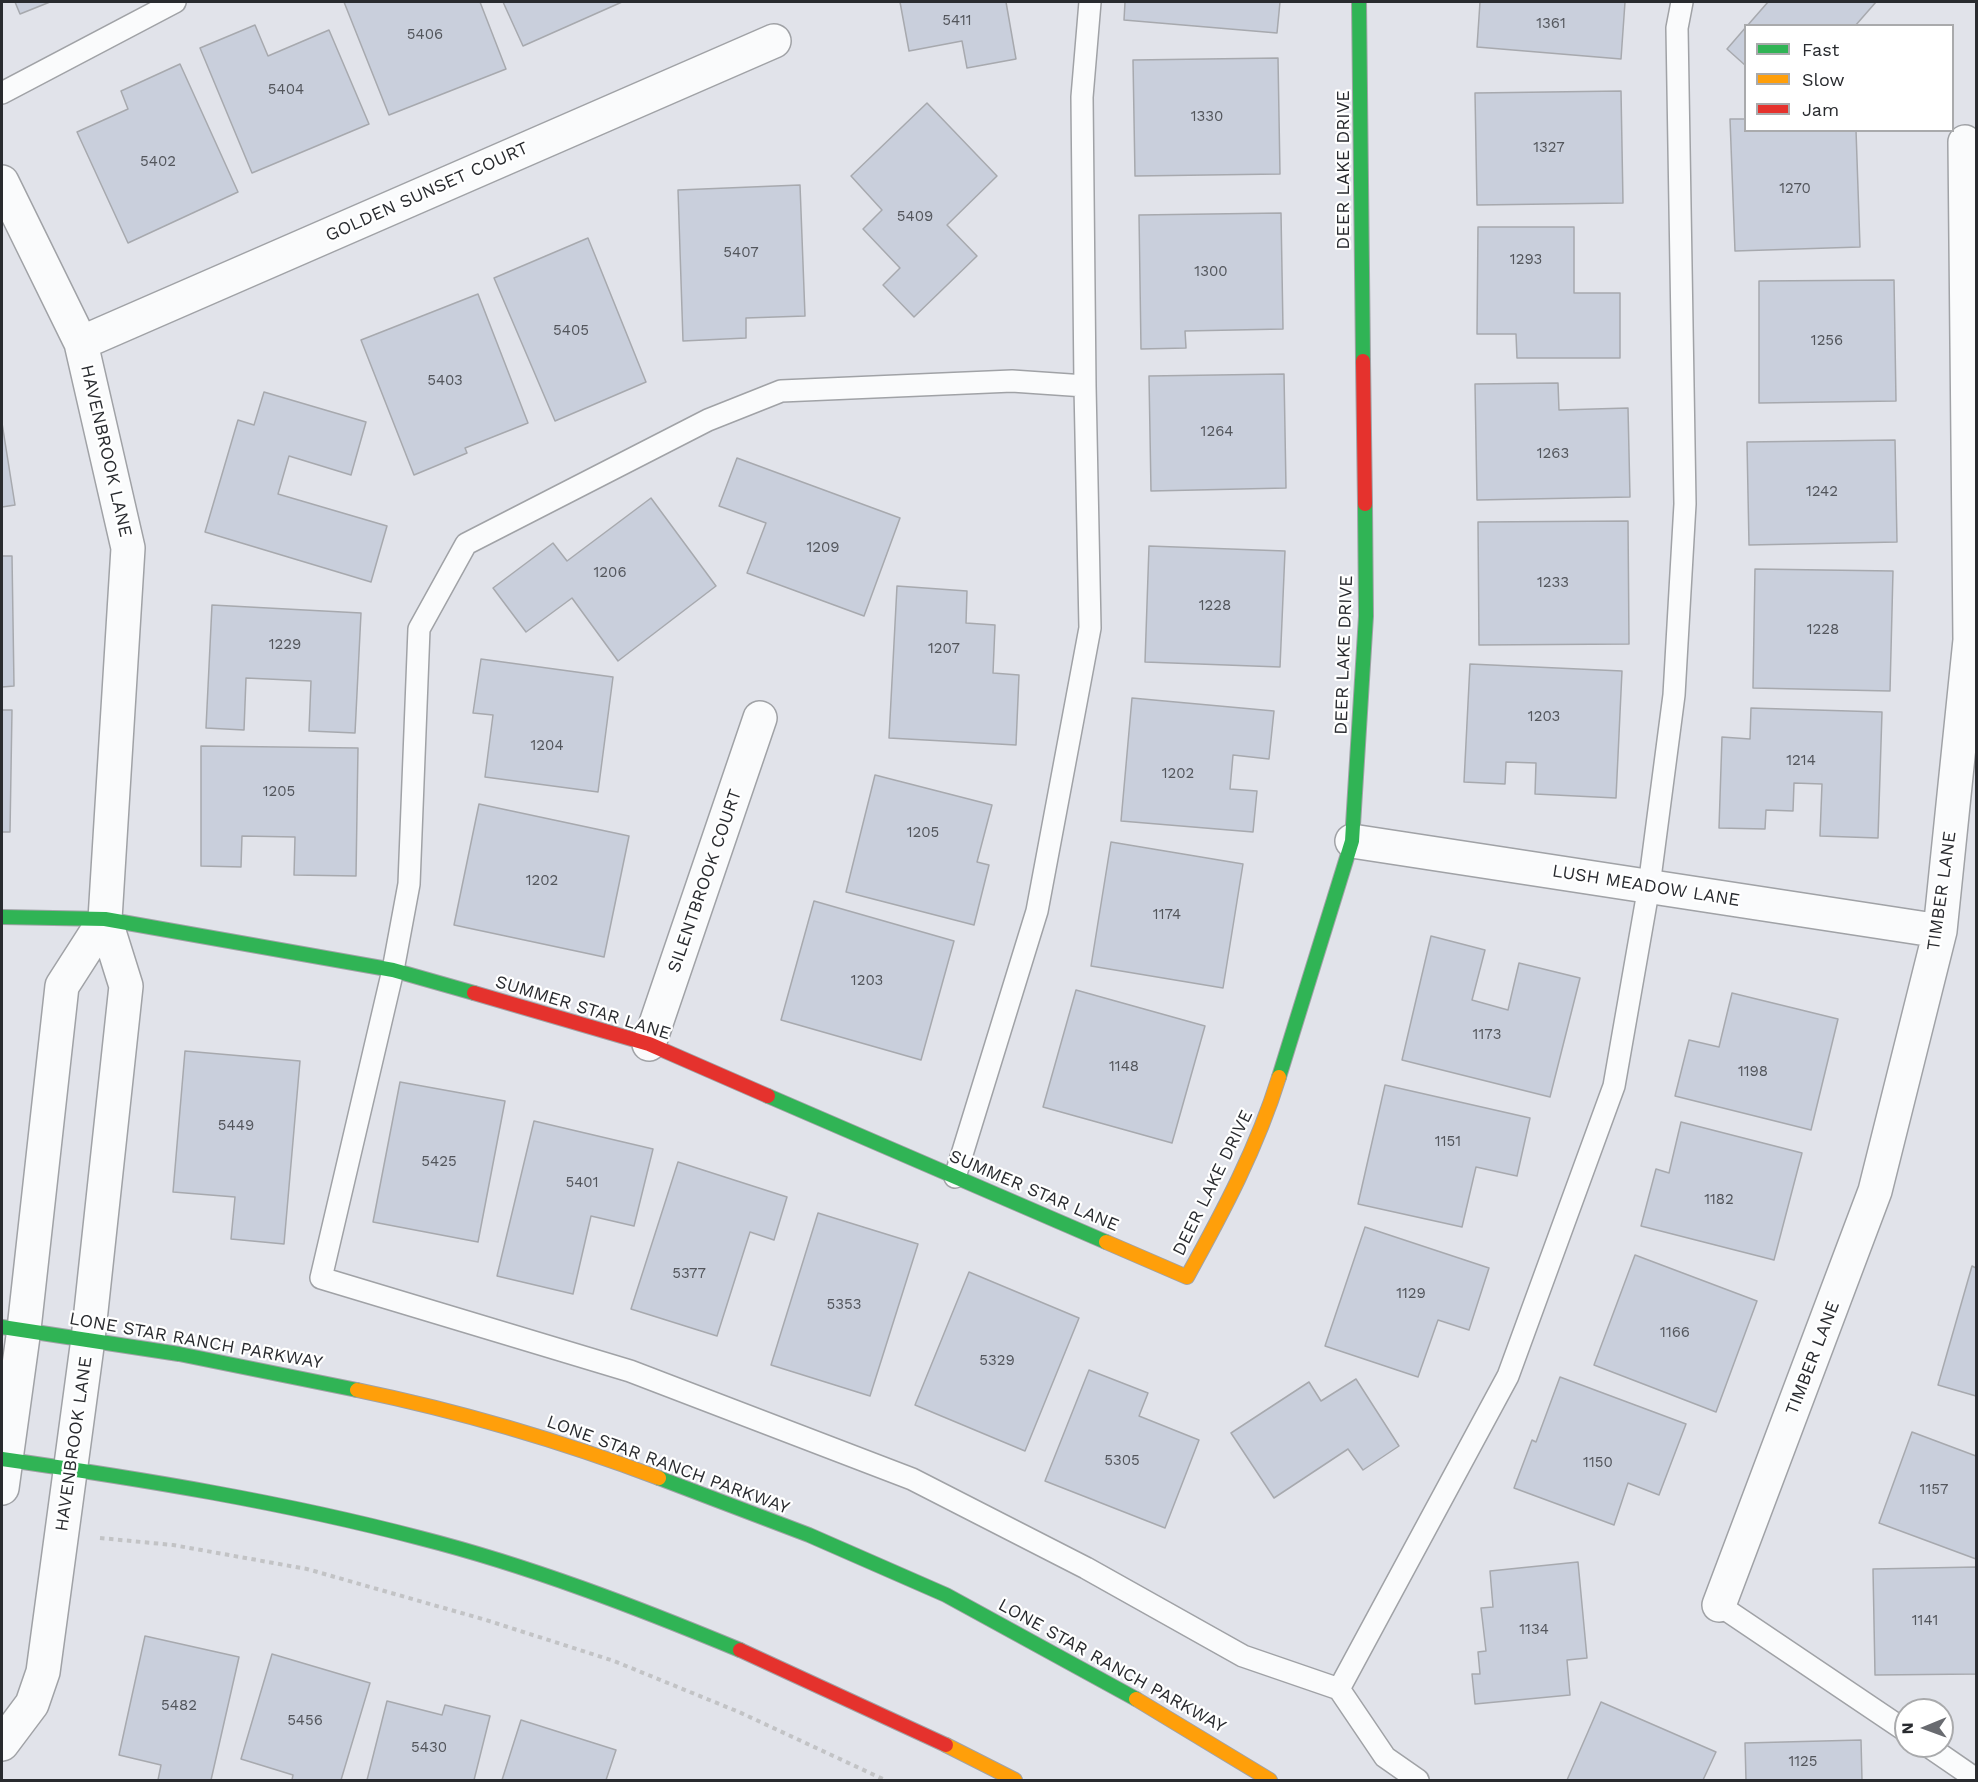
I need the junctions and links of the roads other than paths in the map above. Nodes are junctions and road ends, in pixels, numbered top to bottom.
1 (175, 2) edge
2 (1090, 2) edge
3 (1359, 2) edge
4 (1683, 2) edge
5 (774, 41) dead end
6 (2, 93) edge
7 (1971, 144) edge
8 (2, 182) edge
9 (81, 343) junction
10 (1085, 386) junction
11 (760, 718) dead end
12 (1352, 841) junction
13 (1649, 886) junction
14 (2, 917) edge
15 (105, 919) junction
16 (1940, 930) junction
17 (393, 970) junction
18 (649, 1044) junction
19 (955, 1177) junction
20 (1187, 1277) joint
21 (13, 1328) edge
22 (88, 1339) junction
23 (3, 1469) edge
24 (69, 1470) junction
25 (1719, 1605) joint
26 (1339, 1689) junction
27 (1894, 1723) edge
28 (2, 1744) edge
29 (1946, 1758) edge
30 (1977, 1779) edge
31 (1015, 1780) edge
32 (1270, 1780) edge
33 (1418, 1780) edge

1 - 6 lane
2 - 10 lane
3 - 12 street, DEER LAKE DRIVE
4 - 13 lane
5 - 9 street, GOLDEN SUNSET COURT
7 - 16 street, TIMBER LANE
8 - 9 street, HAVENBROOK LANE
9 - 15 street, HAVENBROOK LANE
10 - 17 lane
10 - 19 lane
11 - 18 street, SILENTBROOK COURT
12 - 13 street, LUSH MEADOW LANE
12 - 20 street, DEER LAKE DRIVE
13 - 16 street, LUSH MEADOW LANE
13 - 26 lane
14 - 15 street, SUMMER STAR LANE
15 - 17 street, SUMMER STAR LANE
15 - 21 street, HAVENBROOK LANE
15 - 22 street, HAVENBROOK LANE
16 - 25 street, TIMBER LANE
17 - 18 street, SUMMER STAR LANE
17 - 26 lane
18 - 19 street, SUMMER STAR LANE
19 - 20 street, SUMMER STAR LANE
21 - 22 street, LONE STAR RANCH PARKWAY
21 - 23 street, HAVENBROOK LANE
22 - 24 street, HAVENBROOK LANE
22 - 32 street, LONE STAR RANCH PARKWAY
23 - 24 street
24 - 28 street, HAVENBROOK LANE
24 - 31 street
25 - 27 lane
26 - 33 lane
29 - 30 lane

